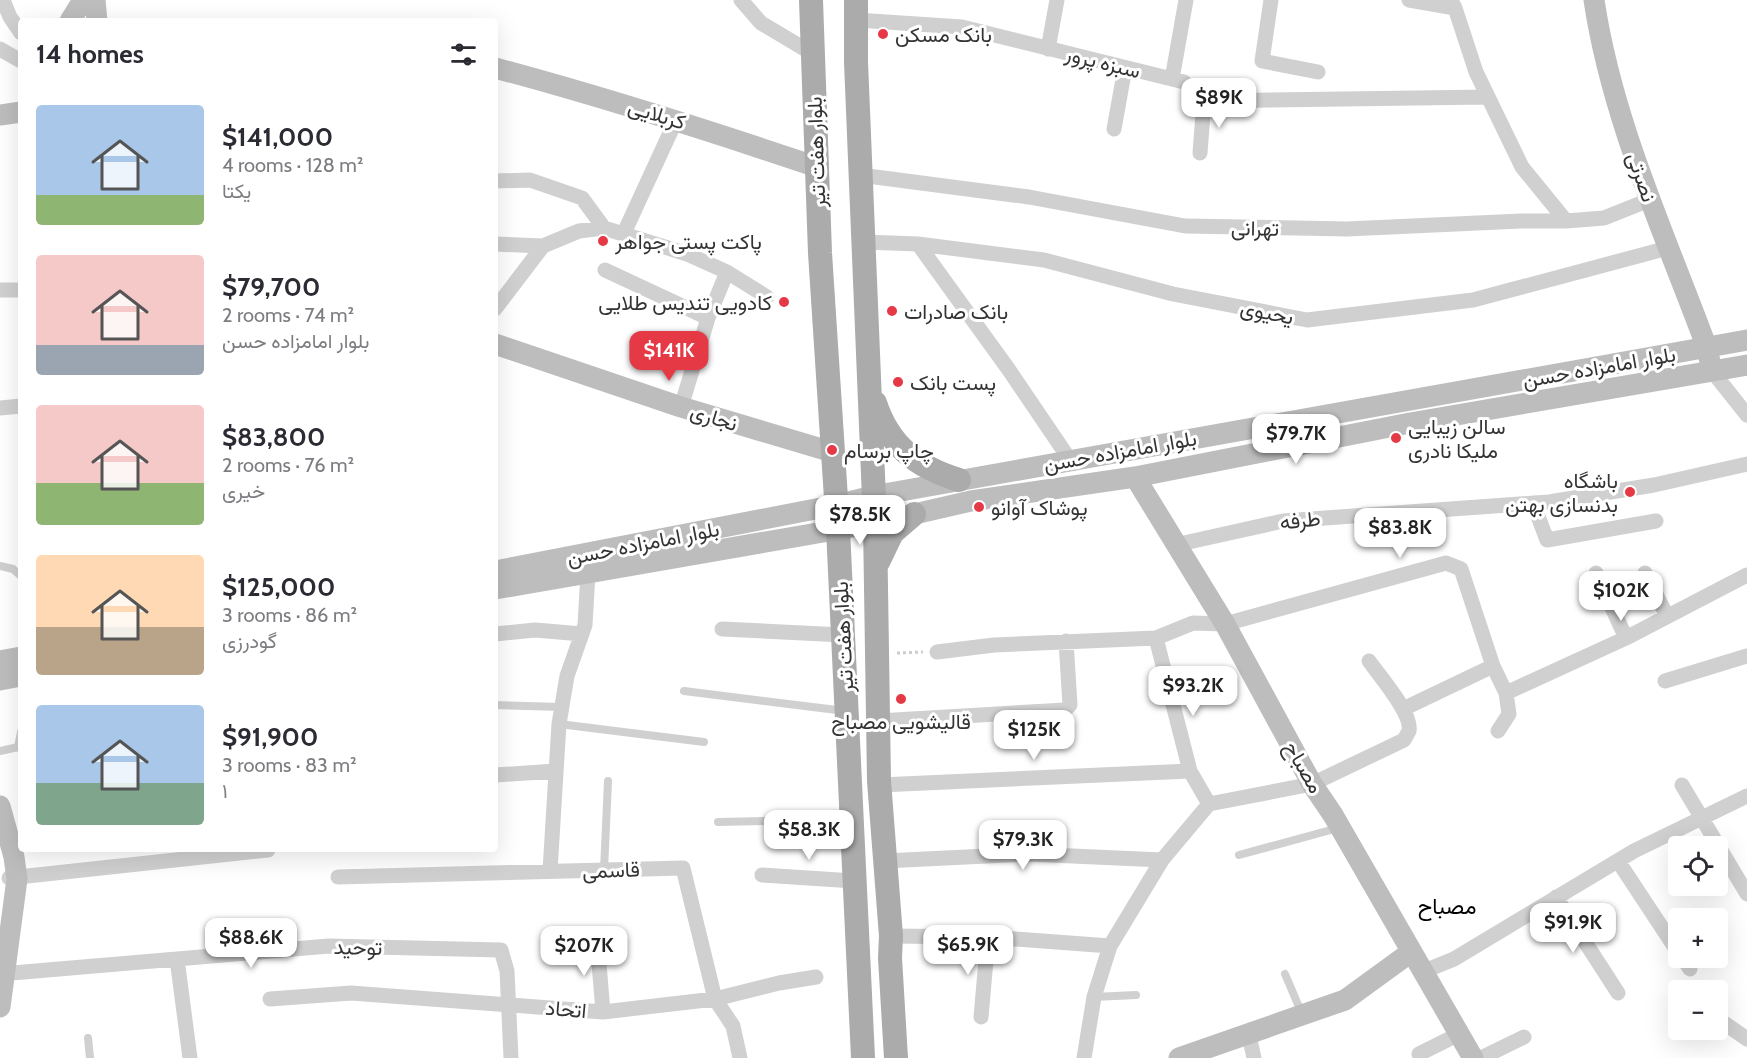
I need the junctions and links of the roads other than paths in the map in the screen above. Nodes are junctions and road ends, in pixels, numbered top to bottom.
1 (3, 0) edge
2 (83, 0) edge
3 (95, 0) edge
4 (741, 0) edge
5 (812, 0) edge
6 (1057, 0) edge
7 (1186, 0) edge
8 (1271, 0) edge
9 (1409, 0) edge
10 (1594, 0) edge
11 (1453, 4) edge
12 (856, 10) edge
13 (72, 18) edge
14 (97, 18) edge
15 (18, 29) edge
16 (0, 49) edge
17 (1048, 49) junction
18 (813, 54) junction
19 (18, 58) edge
20 (1125, 68) junction
21 (498, 69) edge
22 (1318, 72) dead end
23 (1172, 79) junction
24 (1488, 97) junction
25 (1204, 102) junction
26 (18, 112) edge
27 (0, 115) edge
28 (676, 120) junction
29 (1114, 129) dead end
30 (1200, 153) dead end
31 (817, 167) junction
32 (860, 175) junction
33 (498, 181) edge
34 (1649, 200) junction
35 (1566, 221) junction
36 (604, 228) junction
37 (624, 233) junction
38 (863, 242) junction
39 (498, 244) edge
40 (918, 244) junction
41 (543, 246) junction
42 (1668, 248) junction
43 (605, 270) dead end
44 (727, 272) junction
45 (0, 290) edge
46 (18, 290) edge
47 (767, 297) dead end
48 (498, 305) edge
49 (708, 318) junction
50 (1747, 340) edge
51 (498, 345) edge
52 (1707, 348) junction
53 (1747, 365) edge
54 (1712, 371) junction
55 (868, 383) junction
56 (18, 406) edge
57 (681, 407) junction
58 (0, 408) edge
59 (1747, 415) edge
60 (832, 452) junction
61 (1070, 460) junction
62 (1747, 464) edge
63 (1136, 477) junction
64 (960, 480) junction
65 (873, 496) junction
66 (1533, 503) junction
67 (836, 505) junction
68 (914, 514) junction
69 (1656, 521) dead end
70 (875, 523) junction
71 (838, 529) junction
72 (1175, 544) junction
73 (0, 566) edge
74 (876, 567) junction
75 (498, 571) edge
76 (18, 573) edge
77 (588, 573) junction
78 (1596, 573) dead end
79 (1645, 573) dead end
80 (1747, 575) edge
81 (498, 588) edge
82 (1667, 616) junction
83 (1225, 624) junction
84 (722, 629) dead end
85 (498, 634) edge
86 (582, 634) junction
87 (843, 635) junction
88 (1156, 638) junction
89 (1626, 638) junction
90 (1066, 641) junction
91 (937, 652) road end
92 (1747, 656) edge
93 (18, 658) edge
94 (0, 661) edge
95 (1369, 661) dead end
96 (1493, 666) junction
97 (18, 677) edge
98 (0, 680) edge
99 (1665, 681) dead end
100 (684, 691) dead end
101 (1506, 693) junction
102 (498, 705) edge
103 (562, 707) junction
104 (1403, 709) junction
105 (846, 711) junction
106 (878, 721) junction
107 (559, 724) junction
108 (1497, 731) dead end
109 (704, 742) dead end
110 (18, 749) edge
111 (0, 751) edge
112 (556, 771) junction
113 (1190, 771) junction
114 (498, 775) edge
115 (608, 781) dead end
116 (1312, 784) junction
117 (880, 785) junction
118 (1682, 785) dead end
119 (1747, 796) edge
120 (1209, 804) junction
121 (0, 806) edge
122 (1702, 818) junction
123 (851, 819) junction
124 (718, 822) dead end
125 (1340, 828) junction
126 (0, 838) edge
127 (242, 852) edge
128 (1239, 855) dead end
129 (1162, 860) junction
130 (884, 861) junction
131 (1618, 861) junction
132 (604, 870) junction
133 (550, 871) junction
134 (762, 875) dead end
135 (338, 877) dead end
136 (8, 879) edge
137 (854, 881) junction
138 (1747, 894) edge
139 (1556, 897) junction
140 (0, 937) edge
141 (988, 937) junction
142 (1668, 937) edge
143 (597, 939) dead end
144 (1110, 946) junction
145 (890, 947) junction
146 (1411, 952) junction
147 (858, 958) junction
148 (177, 959) junction
149 (1422, 972) junction
150 (3, 974) edge
151 (1285, 974) dead end
152 (816, 977) dead end
153 (1618, 993) dead end
154 (1136, 995) dead end
155 (1094, 997) junction
156 (270, 999) dead end
157 (715, 999) junction
158 (508, 1004) junction
159 (0, 1007) edge
160 (603, 1012) junction
161 (1303, 1015) junction
162 (981, 1017) dead end
163 (1728, 1026) edge
164 (861, 1028) junction
165 (894, 1028) junction
166 (1459, 1034) junction
167 (1249, 1035) junction
168 (1524, 1037) dead end
169 (88, 1038) dead end
170 (1747, 1039) edge
171 (1419, 1054) dead end
172 (1186, 1057) edge
173 (90, 1058) edge
174 (190, 1058) edge
175 (511, 1058) edge
176 (740, 1058) edge
177 (863, 1058) edge
178 (896, 1058) edge
179 (1084, 1058) edge
180 (1254, 1058) edge
181 (1473, 1058) edge
182 (1481, 1058) edge

1 - 15 street
2 - 13 main road
3 - 14 main road
4 - 18 street
5 - 18 main road, بلوار هفت تیر
6 - 17 street
7 - 23 street
8 - 22 street
9 - 11 street
10 - 34 main road, نصرتی
11 - 24 street
12 - 17 street, سبزه پرور
12 - 32 main road, بلوار هفت تیر
16 - 19 street
17 - 20 street, سبزه پرور
18 - 31 main road, بلوار هفت تیر
20 - 23 street, سبزه پرور
20 - 29 street
21 - 28 main road, کربلایی
23 - 25 street, سبزه پرور
24 - 25 street
24 - 35 street
25 - 30 street
26 - 27 main road
28 - 31 main road, کربلایی
28 - 37 street
31 - 60 main road, بلوار هفت تیر
32 - 35 street, تهرانی
32 - 38 main road, بلوار هفت تیر
33 - 36 street
34 - 35 street, تهرانی
34 - 42 main road, نصرتی
36 - 37 street
36 - 41 street
37 - 44 street
38 - 40 street, یحیوی
38 - 55 main road, بلوار هفت تیر
39 - 41 street
40 - 42 street, یحیوی
40 - 61 street
41 - 48 street
42 - 52 main road, نصرتی
43 - 49 street
44 - 47 street
44 - 49 street
45 - 46 street
49 - 57 street
50 - 52 main road, بلوار امامزاده حسن
51 - 57 main road, نجاری
52 - 54 main road, نصرتی
52 - 61 main road, بلوار امامزاده حسن
53 - 54 main road, بلوار امامزاده حسن
54 - 59 street
54 - 63 main road, بلوار امامزاده حسن
55 - 64 main road
55 - 65 main road, بلوار هفت تیر
56 - 58 street
57 - 60 main road, نجاری
60 - 67 main road, بلوار هفت تیر
61 - 64 main road, بلوار امامزاده حسن
62 - 66 street, طرفه
63 - 68 main road, بلوار امامزاده حسن
63 - 72 main road, مصباح
64 - 65 main road, بلوار امامزاده حسن
65 - 67 main road, بلوار امامزاده حسن
65 - 70 main road, بلوار هفت تیر
66 - 69 street
66 - 72 street, طرفه
67 - 71 main road, بلوار هفت تیر
67 - 75 main road, بلوار امامزاده حسن
68 - 70 main road, بلوار امامزاده حسن
68 - 74 main road
70 - 71 main road, بلوار امامزاده حسن
70 - 74 main road, بلوار هفت تیر
71 - 77 main road, بلوار امامزاده حسن
71 - 87 main road, بلوار هفت تیر
72 - 83 main road, مصباح
73 - 76 lane
74 - 106 main road, بلوار هفت تیر
77 - 81 main road, بلوار امامزاده حسن
77 - 86 street
78 - 89 street
79 - 82 street
80 - 82 street
82 - 89 street
83 - 88 street
83 - 96 street
83 - 116 main road, مصباح
84 - 87 street
85 - 86 street
86 - 103 street
87 - 105 main road, بلوار هفت تیر
88 - 90 street
88 - 113 street
89 - 101 street
90 - 91 street
90 - 106 street
92 - 99 street
93 - 94 main road
95 - 104 street
96 - 101 street
96 - 104 street
97 - 98 main road
100 - 105 lane
101 - 108 street
102 - 103 lane
103 - 107 street
104 - 116 street
105 - 123 main road, بلوار هفت تیر
106 - 117 main road, بلوار هفت تیر
107 - 109 lane
107 - 112 street
110 - 111 lane
112 - 114 street
112 - 133 street
113 - 117 street
113 - 120 street
115 - 132 lane
116 - 120 street
116 - 125 main road, مصباح
117 - 130 main road, بلوار هفت تیر
118 - 122 street
119 - 122 street
120 - 129 street
121 - 136 main road
122 - 131 street
122 - 138 street
123 - 124 lane
123 - 137 main road, بلوار هفت تیر
125 - 128 lane
125 - 146 main road, مصباح
126 - 136 main road
127 - 136 street
129 - 130 street
129 - 144 street
130 - 145 main road, بلوار هفت تیر
131 - 139 street
131 - 142 street
132 - 133 street, قاسمی
132 - 157 street, قاسمی
133 - 135 street, قاسمی
134 - 137 street
136 - 140 main road
136 - 150 main road
137 - 147 main road, بلوار هفت تیر
139 - 149 street
139 - 153 street
141 - 144 street
141 - 145 street
141 - 162 street
143 - 160 street
144 - 155 street
145 - 147 main road
145 - 165 main road, بلوار هفت تیر
146 - 149 main road, مصباح
146 - 161 main road
147 - 164 main road, بلوار هفت تیر
148 - 150 street, توحید
148 - 158 street, توحید
148 - 174 street
149 - 166 main road, مصباح
150 - 159 main road
151 - 161 lane
152 - 157 street, اتحاد
154 - 155 lane
155 - 179 street
156 - 158 street, اتحاد
157 - 160 street, اتحاد
157 - 176 street, قاسمی
158 - 160 street, اتحاد
158 - 175 street
161 - 167 main road
163 - 170 street
164 - 165 main road
164 - 177 main road, بلوار هفت تیر
165 - 178 main road, بلوار هفت تیر
166 - 171 street
166 - 181 main road, مصباح
167 - 172 main road
167 - 180 street
168 - 182 street
169 - 173 lane

